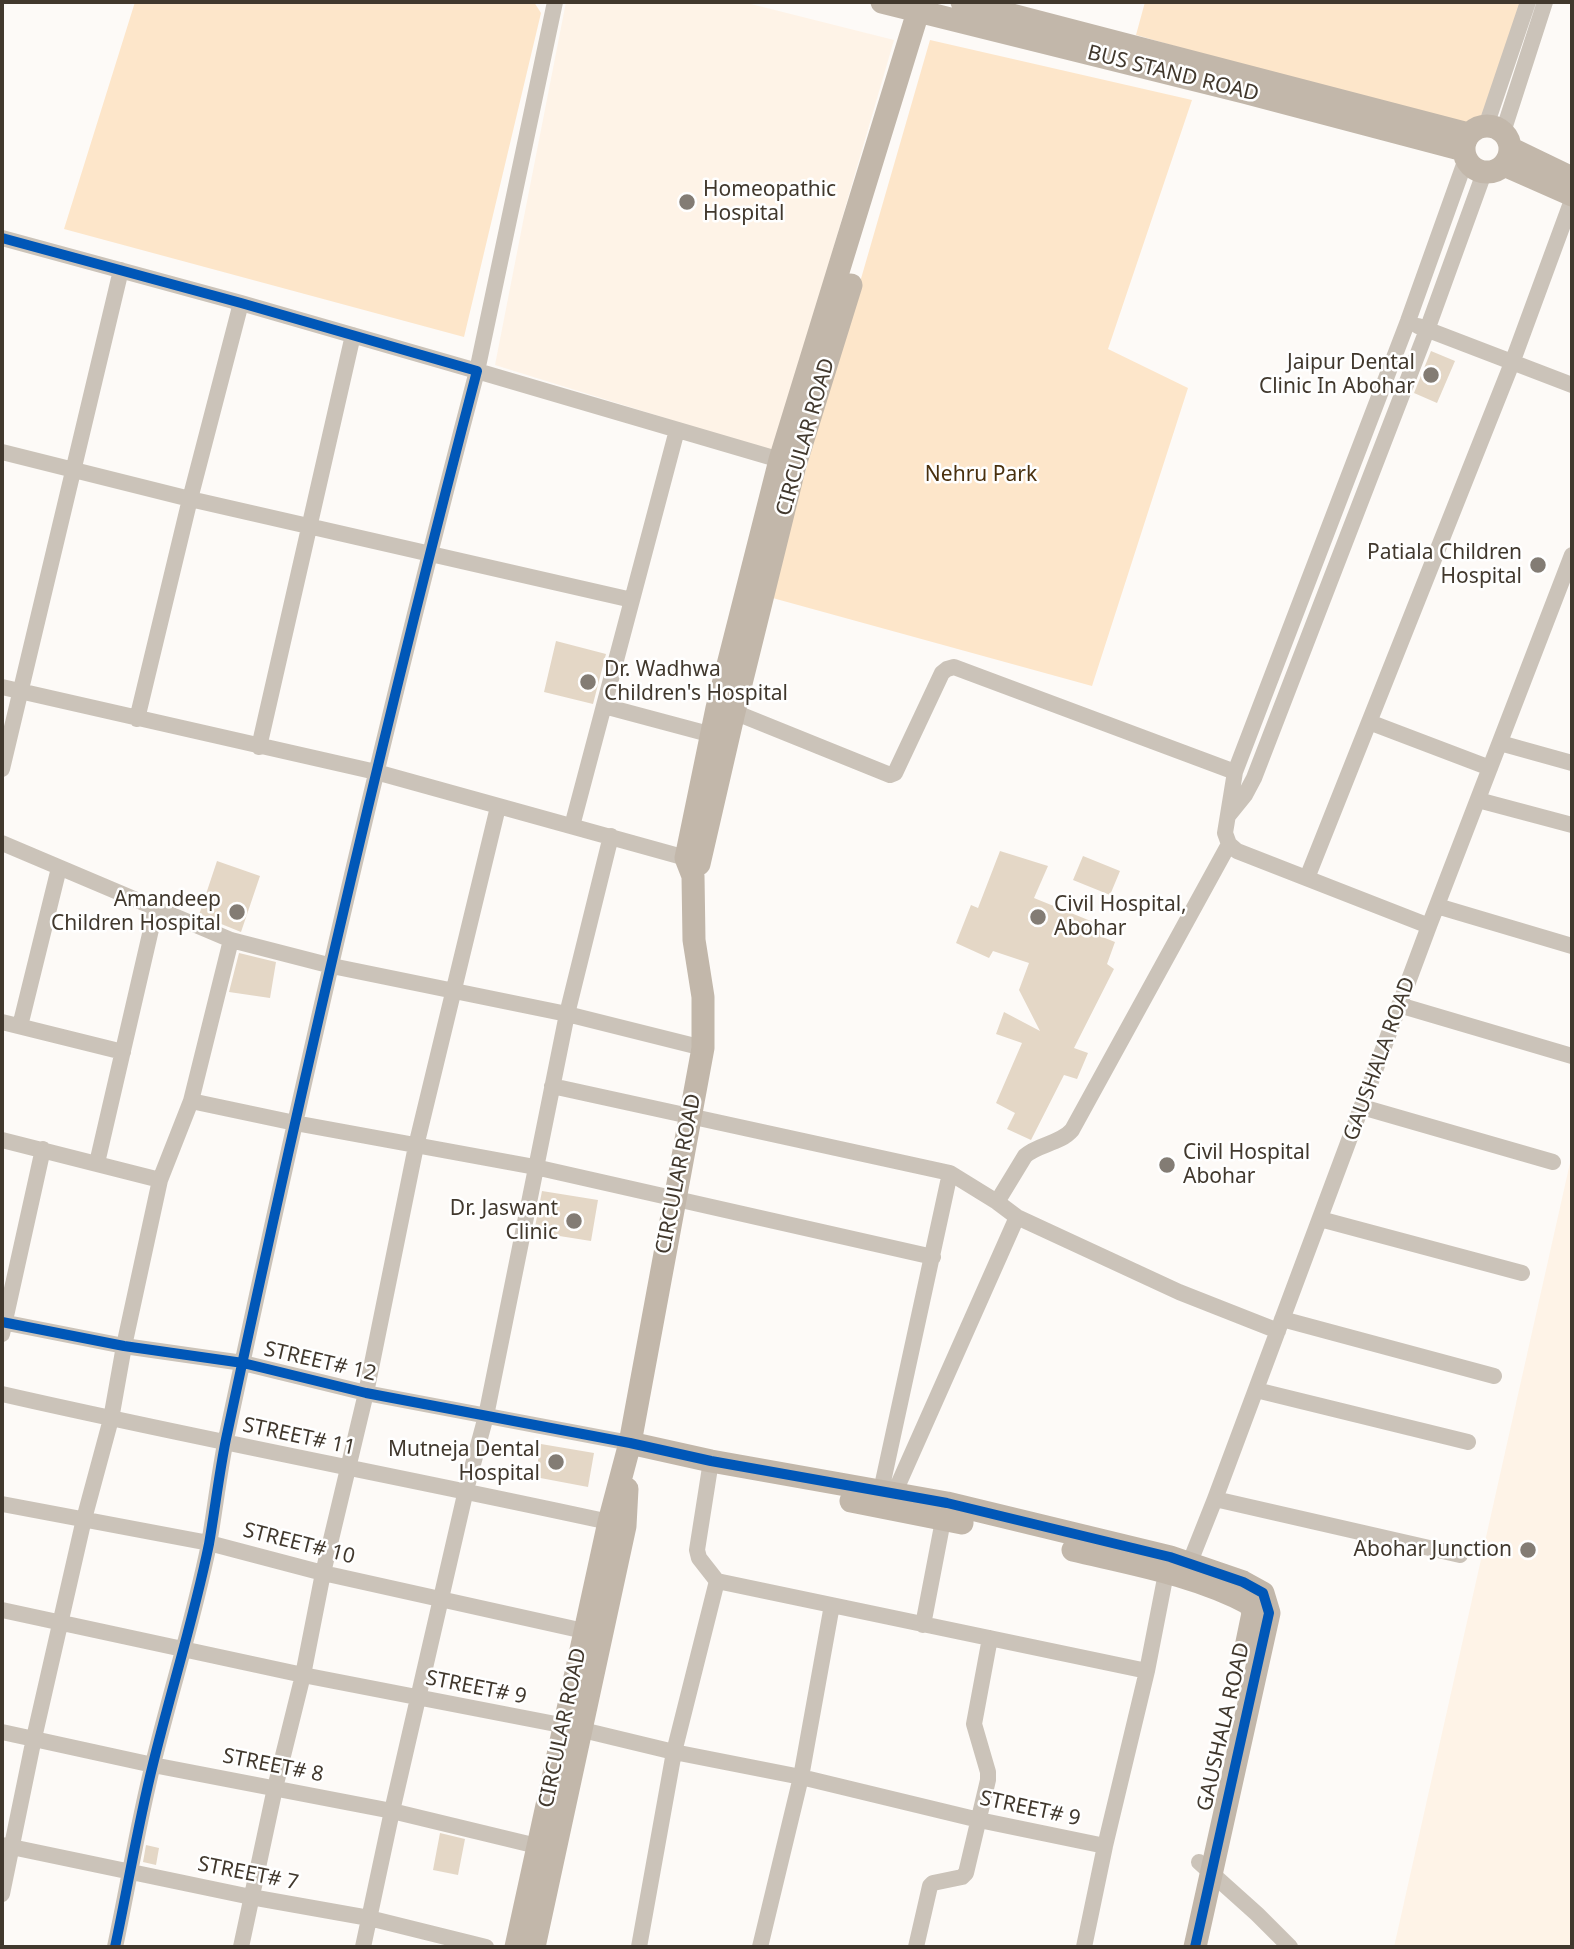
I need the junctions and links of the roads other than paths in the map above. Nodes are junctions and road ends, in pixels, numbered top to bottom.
1 (555, 2) edge
2 (882, 2) edge
3 (962, 2) edge
4 (1528, 2) edge
5 (1545, 2) edge
6 (928, 7) edge
7 (1485, 148) junction
8 (1572, 178) edge
9 (1572, 197) edge
10 (2, 239) edge
11 (121, 270) junction
12 (241, 303) junction
13 (1408, 321) junction
14 (1427, 330) junction
15 (353, 335) junction
16 (1512, 363) junction
17 (477, 371) junction
18 (1572, 385) edge
19 (677, 430) junction
20 (2, 452) edge
21 (788, 462) junction
22 (74, 471) junction
23 (190, 499) junction
24 (311, 528) junction
25 (429, 553) junction
26 (1572, 555) edge
27 (1567, 583) edge
28 (632, 600) junction
29 (2, 687) edge
30 (20, 691) junction
31 (604, 706) junction
32 (734, 712) junction
33 (137, 719) junction
34 (1369, 722) junction
35 (720, 737) junction
36 (1500, 743) junction
37 (259, 747) junction
38 (1572, 763) edge
39 (1490, 768) junction
40 (2, 769) edge
41 (376, 772) junction
42 (1235, 772) junction
43 (1478, 800) junction
44 (498, 807) junction
45 (1226, 818) junction
46 (1572, 825) edge
47 (572, 826) junction
48 (611, 836) junction
49 (2, 843) edge
50 (1229, 844) junction
51 (689, 867) junction
52 (59, 869) junction
53 (1307, 878) junction
54 (1437, 906) junction
55 (156, 908) junction
56 (1429, 926) junction
57 (231, 940) junction
58 (1572, 946) edge
59 (332, 966) junction
60 (452, 990) junction
61 (1399, 1005) junction
62 (567, 1014) junction
63 (2, 1022) edge
64 (20, 1027) junction
65 (703, 1048) junction
66 (123, 1052) junction
67 (1572, 1056) edge
68 (552, 1086) junction
69 (191, 1101) junction
70 (1362, 1107) junction
71 (690, 1115) junction
72 (295, 1123) junction
73 (2, 1140) edge
74 (416, 1146) junction
75 (43, 1149) junction
76 (1553, 1162) dead end
77 (97, 1163) junction
78 (535, 1167) junction
79 (950, 1173) junction
80 (160, 1180) junction
81 (674, 1198) junction
82 (997, 1202) junction
83 (1017, 1217) junction
84 (1320, 1219) junction
85 (933, 1257) junction
86 (1522, 1273) dead end
87 (1280, 1325) junction
88 (3, 1326) edge
89 (124, 1346) junction
90 (243, 1363) junction
91 (1494, 1376) dead end
92 (1256, 1390) junction
93 (2, 1394) edge
94 (366, 1394) junction
95 (486, 1416) junction
96 (111, 1419) junction
97 (1468, 1442) dead end
98 (225, 1443) junction
99 (626, 1457) junction
100 (348, 1468) junction
101 (710, 1469) junction
102 (466, 1490) junction
103 (885, 1499) junction
104 (1215, 1499) junction
105 (2, 1504) edge
106 (945, 1510) junction
107 (84, 1519) junction
108 (608, 1522) junction
109 (209, 1543) junction
110 (1460, 1555) dead end
111 (1177, 1568) junction
112 (323, 1573) junction
113 (717, 1581) junction
114 (441, 1599) junction
115 (832, 1605) junction
116 (2, 1610) edge
117 (62, 1624) junction
118 (923, 1625) junction
119 (584, 1631) junction
120 (990, 1639) junction
121 (185, 1650) junction
122 (1147, 1671) junction
123 (303, 1675) junction
124 (418, 1698) junction
125 (574, 1728) junction
126 (2, 1732) edge
127 (34, 1738) junction
128 (674, 1752) junction
129 (153, 1765) junction
130 (801, 1777) junction
131 (275, 1788) junction
132 (392, 1811) junction
133 (979, 1820) junction
134 (7, 1846) edge
135 (537, 1846) junction
136 (1105, 1846) junction
137 (1205, 1867) junction
138 (131, 1871) junction
139 (2, 1894) edge
140 (251, 1897) junction
141 (369, 1918) junction
142 (116, 1947) edge
143 (241, 1947) edge
144 (363, 1947) edge
145 (486, 1947) edge
146 (516, 1947) edge
147 (534, 1947) edge
148 (639, 1947) edge
149 (760, 1947) edge
150 (916, 1947) edge
151 (1084, 1947) edge
152 (1180, 1947) edge
153 (1195, 1947) edge
154 (1290, 1947) edge

1 - 17 street
2 - 6 main road, BUS STAND ROAD
3 - 7 main road, BUS STAND ROAD
4 - 7 street
5 - 7 street
6 - 7 main road, BUS STAND ROAD
6 - 21 main road, CIRCULAR ROAD
7 - 8 main road
7 - 9 main road
7 - 13 street
7 - 14 street
9 - 16 street
10 - 11 street
11 - 12 street
11 - 22 street
12 - 15 street
12 - 23 street
13 - 14 street
13 - 42 street
14 - 16 street
14 - 45 street
15 - 17 street
15 - 24 street
16 - 18 street
16 - 34 street
17 - 19 street
17 - 25 street
19 - 21 street
19 - 28 street
20 - 22 street
21 - 32 main road, CIRCULAR ROAD
21 - 35 main road, CIRCULAR ROAD
22 - 23 street
22 - 30 street
23 - 24 street
23 - 33 street
24 - 25 street
24 - 37 street
25 - 28 street
25 - 41 street
26 - 27 street, GAUSHALA ROAD
27 - 36 street, GAUSHALA ROAD
28 - 31 street
29 - 30 street
30 - 33 street
30 - 40 street
31 - 35 street
31 - 47 street
32 - 35 main road, CIRCULAR ROAD
32 - 42 street
33 - 37 street
34 - 39 street
34 - 53 street
35 - 51 main road, CIRCULAR ROAD
36 - 38 street
36 - 39 street, GAUSHALA ROAD
37 - 41 street
39 - 43 street, GAUSHALA ROAD
41 - 44 street
41 - 59 street
42 - 45 street
43 - 46 street
43 - 54 street, GAUSHALA ROAD
44 - 47 street
44 - 60 street
45 - 50 street
47 - 48 street
48 - 51 street
48 - 62 street
49 - 52 street
50 - 53 street
50 - 82 street
51 - 65 main road, CIRCULAR ROAD
52 - 55 street
52 - 64 street
53 - 56 street
54 - 56 street, GAUSHALA ROAD
54 - 58 street
55 - 57 street
55 - 66 street
56 - 61 street, GAUSHALA ROAD
57 - 59 street
57 - 69 street
59 - 60 street
59 - 72 street
60 - 62 street
60 - 74 street
61 - 67 street
61 - 70 street, GAUSHALA ROAD
62 - 65 street
62 - 68 street
63 - 64 street
64 - 66 street
65 - 71 main road, CIRCULAR ROAD
66 - 77 street
68 - 71 street
68 - 78 street
69 - 72 street
69 - 80 street
70 - 76 street
70 - 84 street, GAUSHALA ROAD
71 - 79 street
71 - 81 main road, CIRCULAR ROAD
72 - 74 street
72 - 90 street
73 - 75 street
74 - 78 street
74 - 94 street
75 - 77 street
75 - 88 street
77 - 80 street
78 - 81 street
78 - 95 street
79 - 82 street
79 - 85 street
80 - 89 street
81 - 85 street
81 - 99 main road, CIRCULAR ROAD
82 - 83 street
83 - 87 street
83 - 103 street
84 - 86 street
84 - 87 street, GAUSHALA ROAD
85 - 103 street
87 - 91 street
87 - 92 street, GAUSHALA ROAD
88 - 89 street, STREET# 12
89 - 90 street, STREET# 12
89 - 96 street
90 - 94 street, STREET# 12
90 - 98 street
92 - 97 street
92 - 104 street, GAUSHALA ROAD
93 - 96 street, STREET# 11
94 - 95 street, STREET# 12
94 - 100 street
95 - 99 street, STREET# 12
95 - 102 street
96 - 98 street, STREET# 11
96 - 107 street
98 - 100 street, STREET# 11
98 - 109 street
99 - 101 main road
99 - 108 main road, CIRCULAR ROAD
99 - 125 main road, CIRCULAR ROAD
100 - 102 street, STREET# 11
100 - 112 street
101 - 103 main road
101 - 113 street
102 - 108 street, STREET# 11
102 - 114 street
103 - 106 main road
104 - 110 street
104 - 111 street, GAUSHALA ROAD
105 - 107 street, STREET# 10
106 - 111 main road
106 - 118 street
107 - 109 street, STREET# 10
107 - 117 street
108 - 119 main road, CIRCULAR ROAD
109 - 112 street, STREET# 10
109 - 121 street
111 - 122 street
111 - 137 main road, GAUSHALA ROAD
112 - 114 street, STREET# 10
112 - 123 street
113 - 115 street
113 - 128 street
114 - 119 street, STREET# 10
114 - 124 street
115 - 118 street
115 - 130 street
116 - 117 street, STREET# 9
117 - 121 street, STREET# 9
117 - 127 street
118 - 120 street
119 - 125 main road, CIRCULAR ROAD
120 - 122 street
120 - 133 street
121 - 123 street, STREET# 9
121 - 129 street
122 - 136 street
123 - 124 street, STREET# 9
123 - 131 street
124 - 125 street, STREET# 9
124 - 132 street
125 - 128 street, STREET# 9
125 - 135 main road, CIRCULAR ROAD
125 - 147 main road, CIRCULAR ROAD
126 - 127 street, STREET# 8
127 - 129 street, STREET# 8
127 - 134 street
128 - 130 street, STREET# 9
128 - 148 street
129 - 131 street, STREET# 8
129 - 138 street
130 - 133 street, STREET# 9
130 - 149 street
131 - 132 street, STREET# 8
131 - 140 street
132 - 135 street, STREET# 8
132 - 141 street
133 - 136 street, STREET# 9
133 - 150 street
134 - 138 street, STREET# 7
134 - 139 street
135 - 146 main road, CIRCULAR ROAD
136 - 151 street
137 - 152 main road, GAUSHALA ROAD
137 - 153 main road, GAUSHALA ROAD
137 - 154 street
138 - 140 street, STREET# 7
138 - 142 street
140 - 141 street, STREET# 7
140 - 143 street
141 - 144 street
141 - 145 street, STREET# 7

